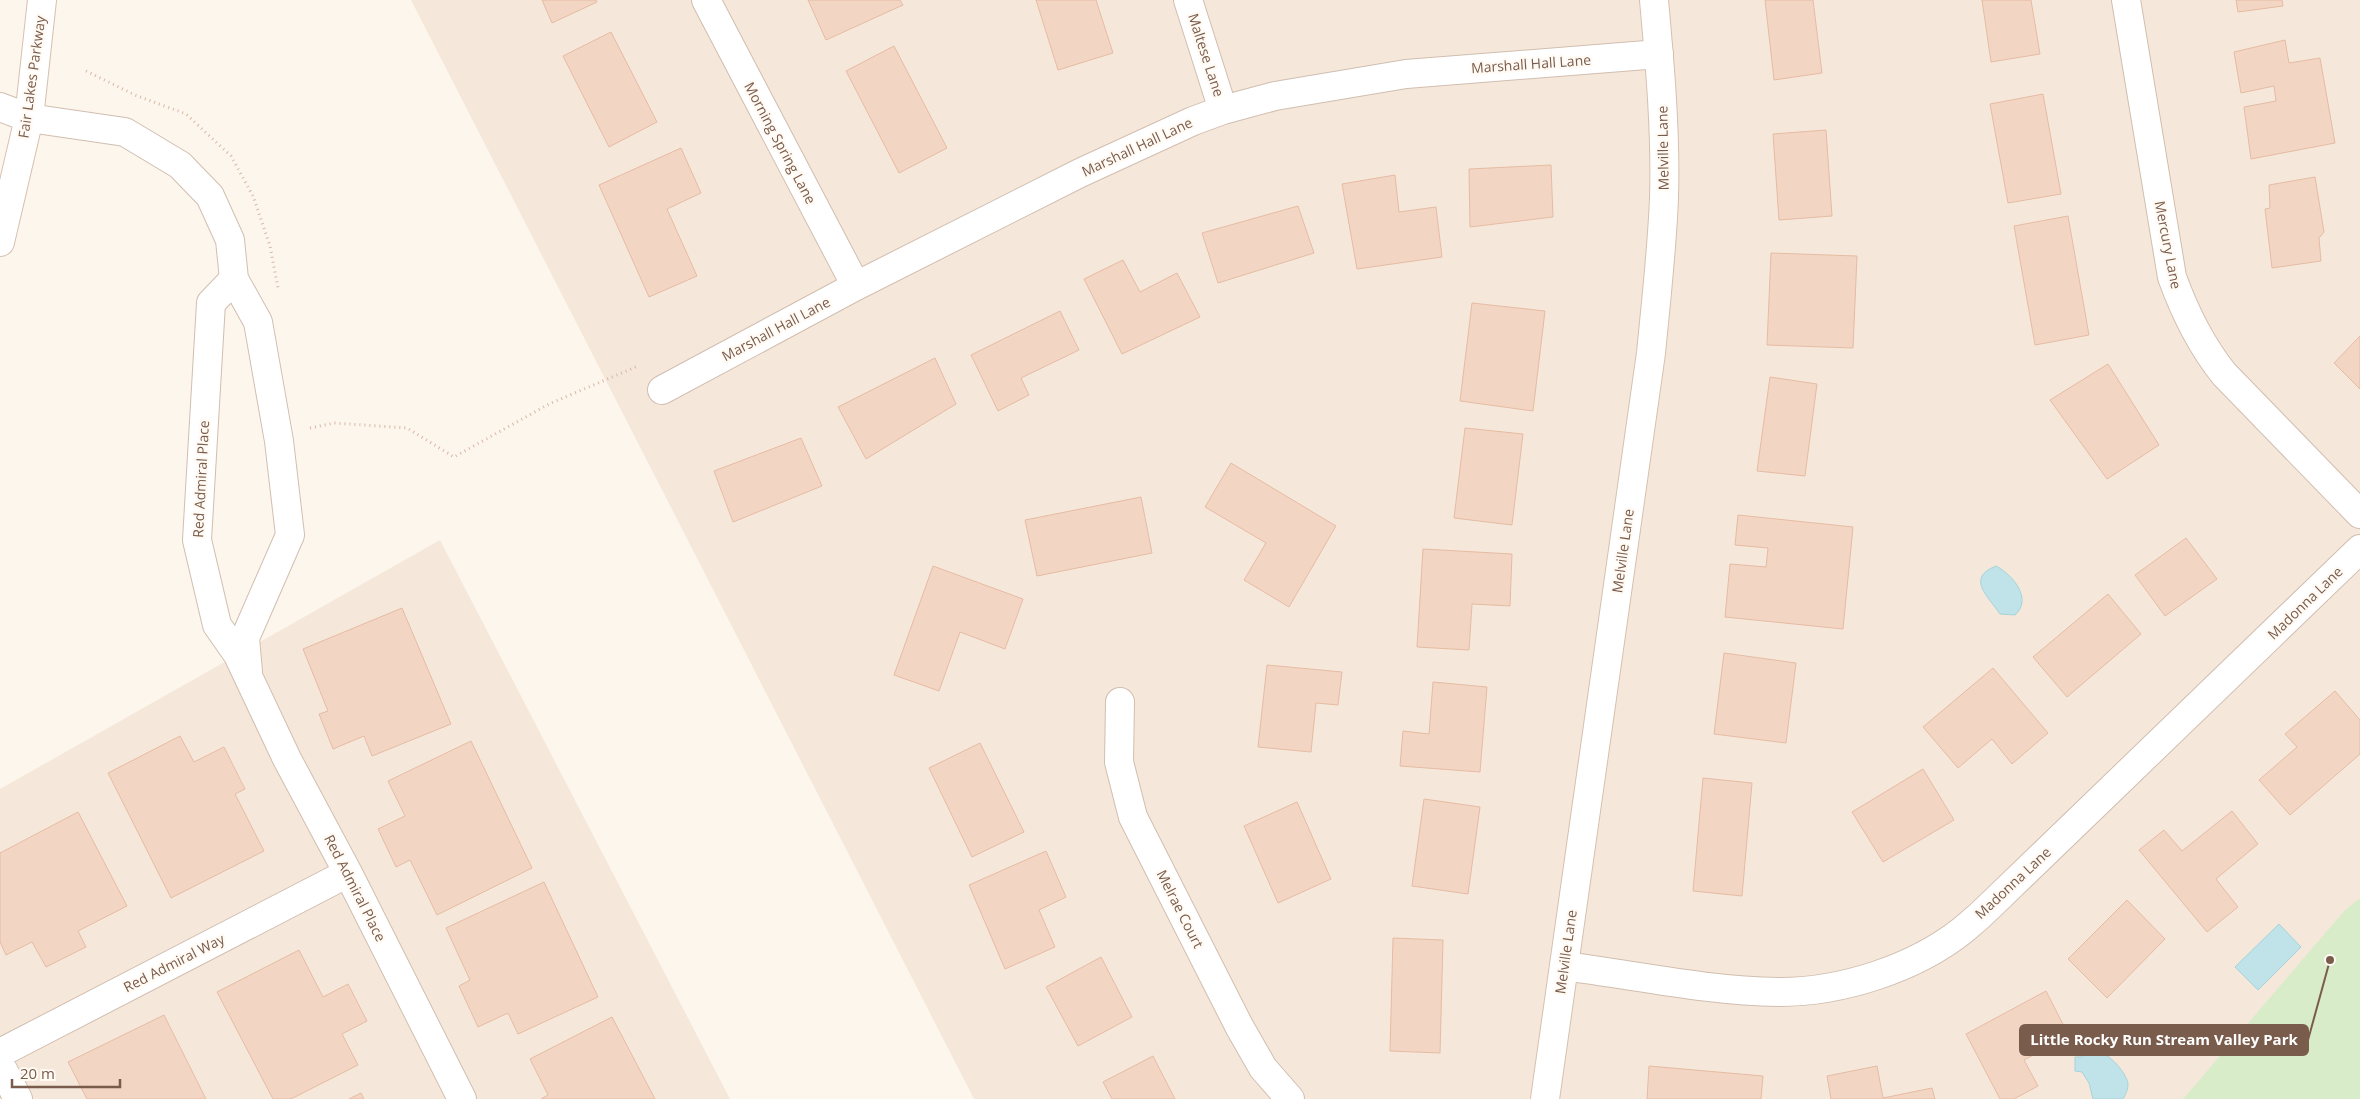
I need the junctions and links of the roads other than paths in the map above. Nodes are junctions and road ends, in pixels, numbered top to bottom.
1 (42, 0) edge
2 (706, 0) edge
3 (1188, 0) edge
4 (1654, 0) edge
5 (2126, 0) edge
6 (1659, 54) junction
7 (0, 108) edge
8 (1223, 110) junction
9 (29, 118) junction
10 (0, 242) edge
11 (234, 279) junction
12 (856, 286) junction
13 (662, 390) road end
14 (2360, 514) edge
15 (2360, 549) edge
16 (248, 677) junction
17 (1120, 702) dead end
18 (348, 873) junction
19 (1564, 966) junction
20 (0, 1053) edge
21 (0, 1064) edge
22 (18, 1099) edge
23 (462, 1099) edge
24 (1290, 1099) edge
25 (1545, 1099) edge

1 - 9 street, Fair Lakes Parkway
2 - 12 street, Morning Spring Lane
3 - 8 street, Maltese Lane
4 - 6 street, Melville Lane
5 - 14 street, Mercury Lane
6 - 8 street, Marshall Hall Lane
6 - 19 street, Melville Lane
7 - 9 street, Red Admiral Place
8 - 12 street, Marshall Hall Lane
9 - 10 street, Fair Lakes Parkway
9 - 11 street, Red Admiral Place
11 - 16 street, Red Admiral Place
11 - 16 street, Red Admiral Place
12 - 13 street, Marshall Hall Lane
15 - 19 street, Madonna Lane
16 - 18 street, Red Admiral Place
17 - 24 street, Melrae Court
18 - 20 street, Red Admiral Way
18 - 23 street, Red Admiral Place
19 - 25 street, Melville Lane
21 - 22 street

